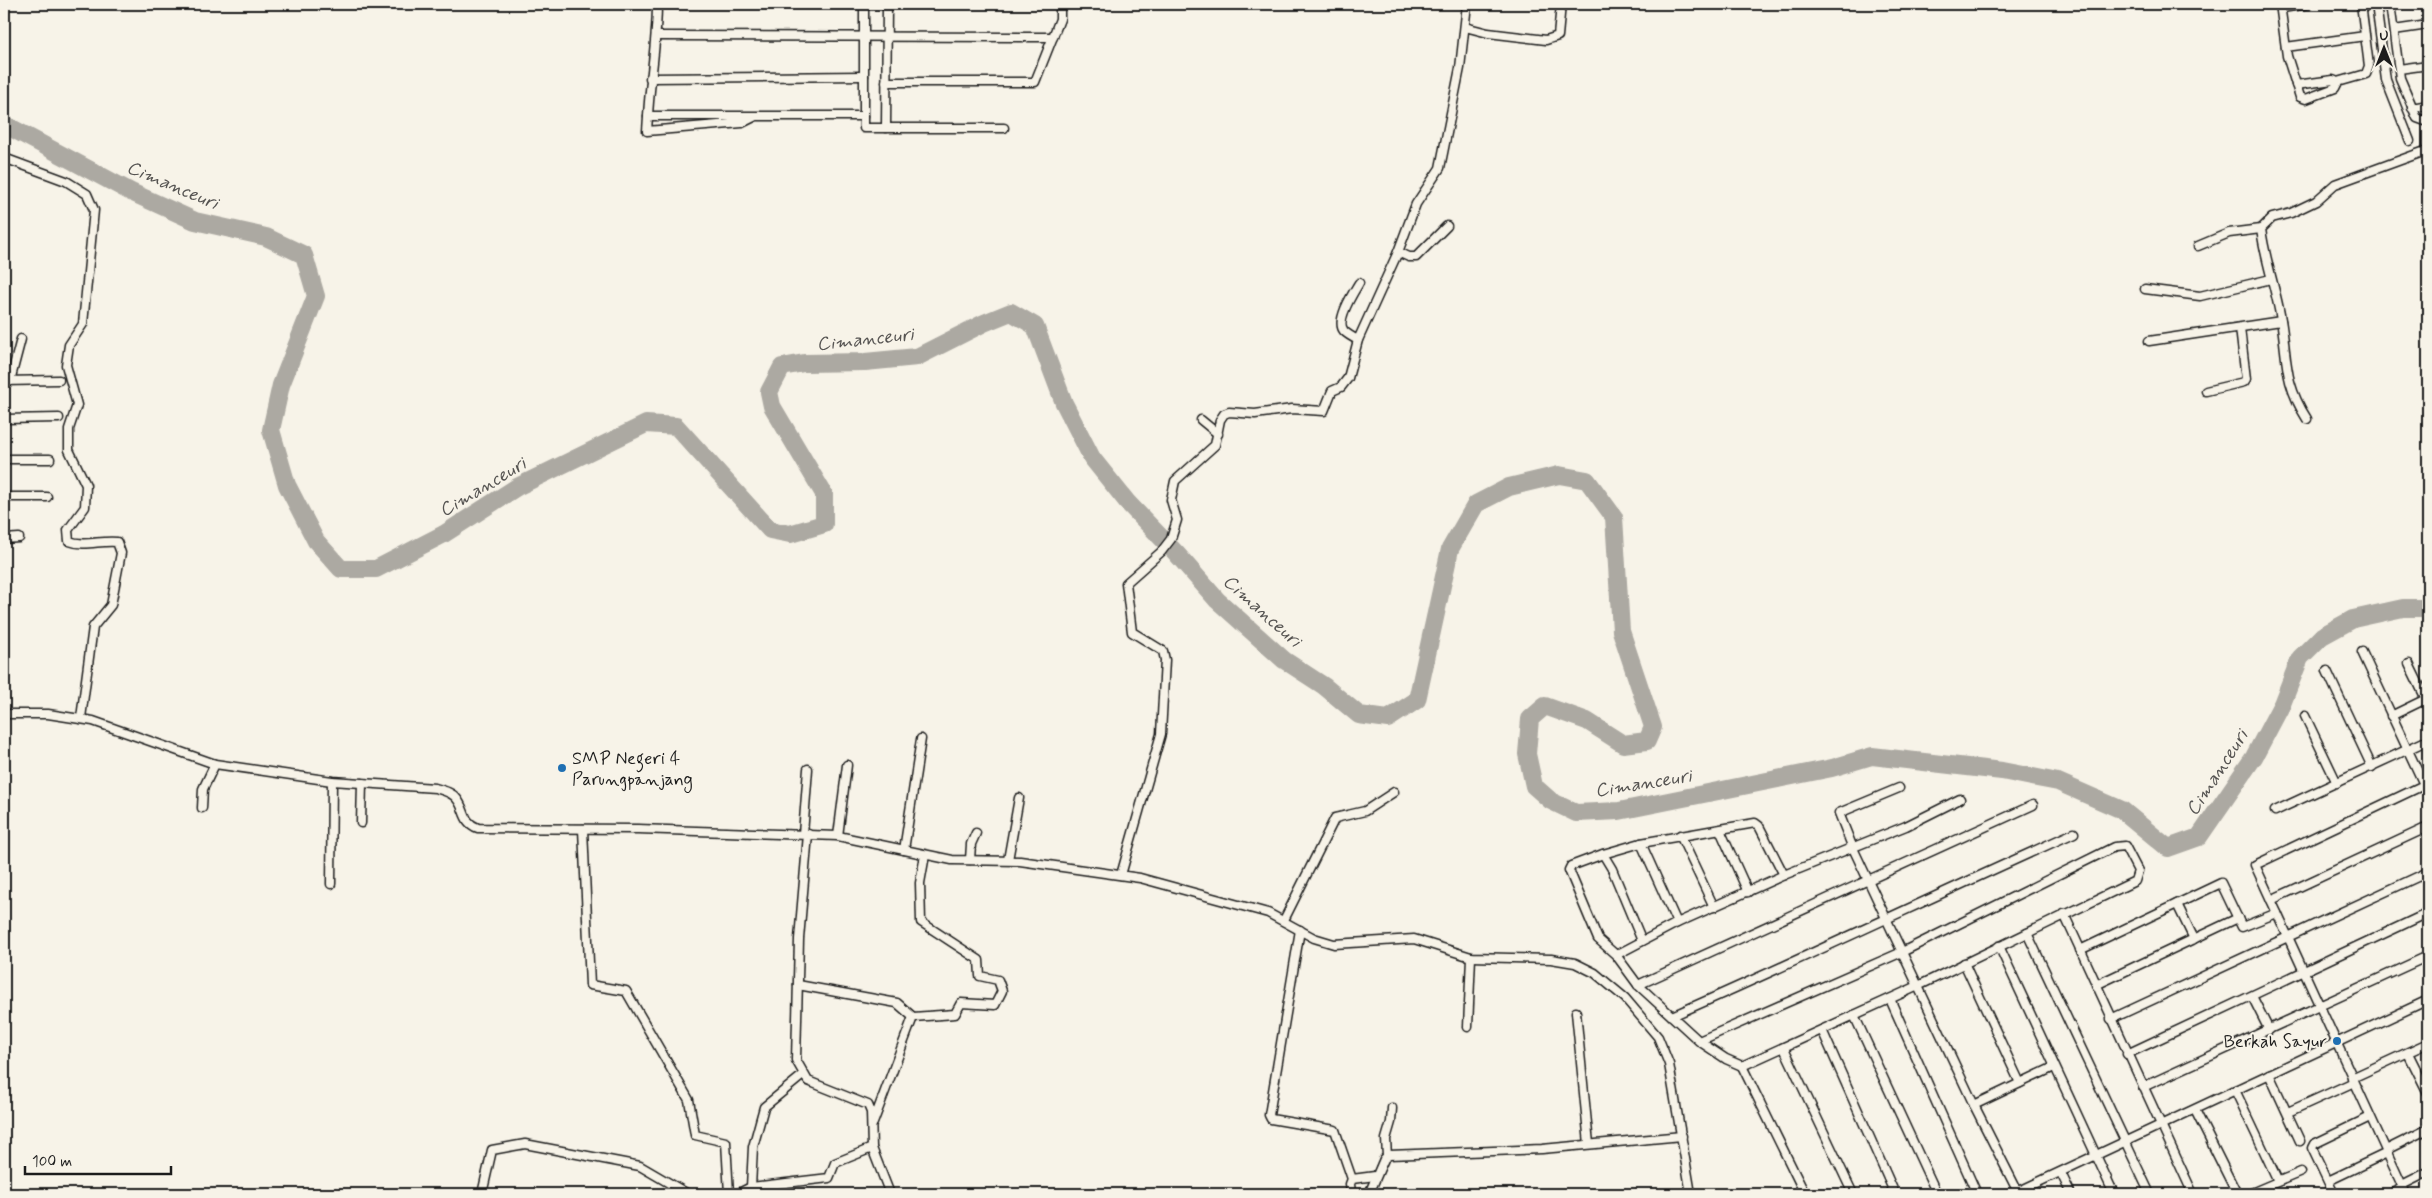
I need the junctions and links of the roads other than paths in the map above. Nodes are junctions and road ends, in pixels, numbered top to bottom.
1 (657, 4) edge
2 (864, 4) edge
3 (887, 4) edge
4 (1060, 4) edge
5 (1467, 4) edge
6 (1561, 4) edge
7 (2308, 4) edge
8 (2362, 4) edge
9 (2376, 4) edge
10 (2390, 4) edge
11 (2281, 6) edge
12 (2428, 25) edge
13 (1464, 27) junction
14 (2394, 30) junction
15 (657, 36) junction
16 (886, 36) junction
17 (2366, 36) junction
18 (864, 37) junction
19 (1053, 37) junction
20 (2286, 47) junction
21 (2428, 65) edge
22 (2399, 69) junction
23 (864, 76) junction
24 (650, 78) junction
25 (886, 82) junction
26 (2338, 82) junction
27 (2296, 85) junction
28 (2428, 105) edge
29 (2412, 108) junction
30 (648, 116) junction
31 (758, 116) junction
32 (864, 116) junction
33 (2428, 122) edge
34 (886, 128) junction
35 (1004, 128) dead end
36 (2410, 141) dead end
37 (2428, 150) edge
38 (4, 158) edge
39 (1447, 226) dead end
40 (2261, 229) junction
41 (2198, 246) dead end
42 (1398, 252) junction
43 (2272, 279) junction
44 (1359, 283) dead end
45 (2145, 289) dead end
46 (2281, 321) junction
47 (2240, 328) junction
48 (21, 339) dead end
49 (1358, 340) junction
50 (2149, 341) dead end
51 (59, 380) dead end
52 (7, 381) edge
53 (2206, 391) dead end
54 (59, 418) dead end
55 (4, 419) edge
56 (2308, 419) dead end
57 (1201, 420) dead end
58 (1218, 434) junction
59 (50, 459) dead end
60 (4, 460) edge
61 (48, 496) dead end
62 (4, 497) edge
63 (4, 538) edge
64 (19, 538) dead end
65 (2362, 652) dead end
66 (2409, 664) dead end
67 (2327, 670) dead end
68 (2427, 699) edge
69 (4, 714) edge
70 (2305, 716) dead end
71 (2391, 716) junction
72 (80, 718) junction
73 (921, 739) dead end
74 (2428, 740) edge
75 (2408, 750) junction
76 (215, 764) junction
77 (847, 765) dead end
78 (2372, 767) junction
79 (808, 769) dead end
80 (332, 781) junction
81 (2337, 783) junction
82 (362, 784) junction
83 (2426, 784) edge
84 (1899, 788) dead end
85 (1394, 792) dead end
86 (2428, 793) edge
87 (1019, 798) dead end
88 (1960, 800) dead end
89 (2033, 805) dead end
90 (202, 808) dead end
91 (2275, 811) dead end
92 (361, 823) dead end
93 (2428, 827) edge
94 (583, 829) junction
95 (1720, 830) junction
96 (976, 833) dead end
97 (2074, 833) dead end
98 (805, 834) junction
99 (1680, 835) junction
100 (838, 836) junction
101 (1641, 843) junction
102 (1852, 846) junction
103 (904, 850) junction
104 (1603, 854) junction
105 (925, 855) junction
106 (970, 860) junction
107 (1008, 860) junction
108 (2428, 872) edge
109 (1784, 874) junction
110 (1121, 875) junction
111 (1868, 879) junction
112 (331, 884) dead end
113 (1748, 892) junction
114 (2271, 900) junction
115 (2177, 904) junction
116 (1714, 907) junction
117 (2277, 913) junction
118 (2428, 913) edge
119 (2064, 914) junction
120 (1886, 917) junction
121 (2238, 918) junction
122 (1284, 920) junction
123 (1677, 923) junction
124 (1300, 930) junction
125 (2028, 933) junction
126 (2288, 938) junction
127 (2194, 939) junction
128 (1642, 941) junction
129 (1999, 946) junction
130 (2080, 950) junction
131 (1902, 952) junction
132 (1616, 955) junction
133 (2428, 956) edge
134 (1471, 957) junction
135 (1964, 964) junction
136 (2303, 971) junction
137 (798, 985) junction
138 (1638, 985) junction
139 (1918, 986) junction
140 (2096, 986) junction
141 (2252, 996) junction
142 (1890, 999) junction
143 (2428, 1000) edge
144 (2320, 1006) junction
145 (1576, 1012) dead end
146 (1854, 1015) junction
147 (1672, 1016) junction
148 (913, 1017) junction
149 (2112, 1019) junction
150 (1468, 1027) dead end
151 (1822, 1030) junction
152 (2269, 1030) junction
153 (1699, 1041) junction
154 (2336, 1042) junction
155 (2428, 1043) edge
156 (1784, 1048) junction
157 (2408, 1052) junction
158 (2126, 1054) junction
159 (1742, 1066) junction
160 (2054, 1067) junction
161 (2269, 1074) junction
162 (803, 1075) junction
163 (2353, 1080) junction
164 (2020, 1083) junction
165 (2143, 1087) junction
166 (2427, 1088) edge
167 (2235, 1090) junction
168 (1974, 1105) junction
169 (1392, 1108) dead end
170 (2195, 1110) junction
171 (2288, 1112) junction
172 (2370, 1117) junction
173 (2160, 1126) junction
174 (870, 1128) junction
175 (2428, 1129) edge
176 (1682, 1136) junction
177 (2300, 1141) dead end
178 (2126, 1142) junction
179 (1589, 1144) junction
180 (872, 1148) junction
181 (2387, 1152) junction
182 (1387, 1156) junction
183 (2096, 1156) junction
184 (2301, 1172) dead end
185 (2428, 1172) edge
186 (2061, 1173) junction
187 (1375, 1176) junction
188 (1352, 1179) junction
189 (2278, 1181) junction
190 (2328, 1181) junction
191 (751, 1186) junction
192 (2404, 1189) edge
193 (482, 1194) edge
194 (688, 1194) edge
195 (729, 1194) edge
196 (737, 1194) edge
197 (890, 1194) edge
198 (1351, 1194) edge
199 (1369, 1194) edge
200 (1692, 1194) edge
201 (1805, 1194) edge
202 (1853, 1194) edge
203 (1895, 1194) edge
204 (1937, 1194) edge
205 (1977, 1194) edge
206 (2017, 1194) edge
207 (2070, 1194) edge
208 (2114, 1194) edge
209 (2150, 1194) edge
210 (2193, 1194) edge
211 (2237, 1194) edge
212 (2249, 1194) edge
213 (2334, 1194) edge
214 (2390, 1194) edge

1 - 15 street
2 - 18 street
3 - 16 street
4 - 19 street
5 - 13 street
6 - 13 street
7 - 11 street
8 - 17 street
9 - 36 street
10 - 14 street
11 - 20 street
12 - 14 street
13 - 42 street
14 - 22 street
15 - 18 street
15 - 24 street
16 - 18 street
16 - 19 street
16 - 25 street
17 - 20 street
17 - 26 street
18 - 23 street
19 - 25 street
20 - 27 street
21 - 22 street
22 - 29 street
23 - 24 street
23 - 32 street
24 - 30 street
25 - 34 street
26 - 27 street
26 - 27 street
28 - 29 street
29 - 33 street
30 - 31 street
30 - 31 street
31 - 32 street
32 - 34 street
34 - 35 street
37 - 40 street
38 - 72 street
39 - 42 street
40 - 41 street
40 - 43 street
42 - 49 street
43 - 45 street
43 - 46 street
44 - 49 street
46 - 47 street
46 - 56 street
47 - 50 street
47 - 53 street
48 - 52 street
49 - 58 street
51 - 52 street
54 - 55 street
57 - 58 street
58 - 110 street
59 - 60 street
61 - 62 street
63 - 64 street
65 - 71 street
66 - 68 street
67 - 78 street
68 - 71 street
69 - 72 street
70 - 81 street
71 - 75 street
72 - 76 street
73 - 103 street
74 - 75 street
75 - 78 street
75 - 83 street
76 - 80 street
76 - 90 street
77 - 100 street
78 - 81 street
79 - 98 street
80 - 82 street
80 - 112 street
81 - 91 street
82 - 92 street
82 - 94 street
83 - 86 street
83 - 114 street
84 - 102 street
85 - 122 street
87 - 107 street
88 - 102 street
89 - 111 street
93 - 114 street
94 - 98 street
94 - 195 street
95 - 99 street
95 - 109 street
95 - 113 street
96 - 106 street
97 - 120 street
98 - 100 street
98 - 137 street
99 - 101 street
99 - 116 street
100 - 103 street
101 - 104 street
101 - 123 street
102 - 109 street
102 - 111 street
103 - 105 street
104 - 128 street
104 - 132 street
105 - 106 street
105 - 148 street
106 - 107 street
107 - 110 street
108 - 126 street
109 - 113 street
110 - 122 street
111 - 120 street
111 - 138 street
113 - 116 street
114 - 117 street
115 - 121 street
115 - 127 street
115 - 130 street
116 - 123 street
117 - 121 street
117 - 126 street
118 - 136 street
119 - 125 street
119 - 130 street
119 - 131 street
120 - 131 street
120 - 147 street
121 - 127 street
122 - 124 street
123 - 128 street
124 - 134 street
124 - 188 street
125 - 129 street
125 - 178 street
126 - 136 street
126 - 149 street
127 - 140 street
128 - 132 street
129 - 135 street
129 - 160 street
130 - 140 street
131 - 139 street
131 - 153 street
132 - 138 street
133 - 144 street
134 - 150 street
134 - 176 street
135 - 139 street
135 - 164 street
136 - 141 street
136 - 144 street
137 - 148 street
137 - 162 street
138 - 147 street
139 - 142 street
139 - 168 street
140 - 149 street
141 - 152 street
141 - 158 street
142 - 146 street
142 - 205 street
143 - 154 street
144 - 152 street
144 - 154 street
145 - 179 street
146 - 151 street
146 - 204 street
147 - 153 street
148 - 174 street
149 - 158 street
151 - 156 street
151 - 203 street
152 - 165 street
153 - 159 street
154 - 161 street
154 - 163 street
155 - 157 street
156 - 159 street
156 - 202 street
157 - 163 street
157 - 166 street
158 - 165 street
159 - 201 street
160 - 164 street
160 - 183 street
161 - 167 street
161 - 171 street
162 - 174 street
162 - 191 street
163 - 171 street
163 - 172 street
164 - 168 street
165 - 173 street
167 - 170 street
167 - 189 street
168 - 206 street
169 - 182 street
170 - 173 street
170 - 211 street
171 - 177 street
172 - 181 street
172 - 190 street
173 - 178 street
173 - 210 street
174 - 180 street
175 - 181 street
176 - 179 street
176 - 200 street
178 - 183 street
178 - 209 street
179 - 182 street
180 - 191 street
180 - 197 street
181 - 190 street
181 - 192 street
182 - 187 street
183 - 186 street
183 - 208 street
184 - 189 street
185 - 192 street
186 - 206 street
186 - 207 street
187 - 188 street
187 - 199 street
188 - 198 street
189 - 212 street
190 - 213 street
191 - 196 street
192 - 214 street
193 - 194 street

